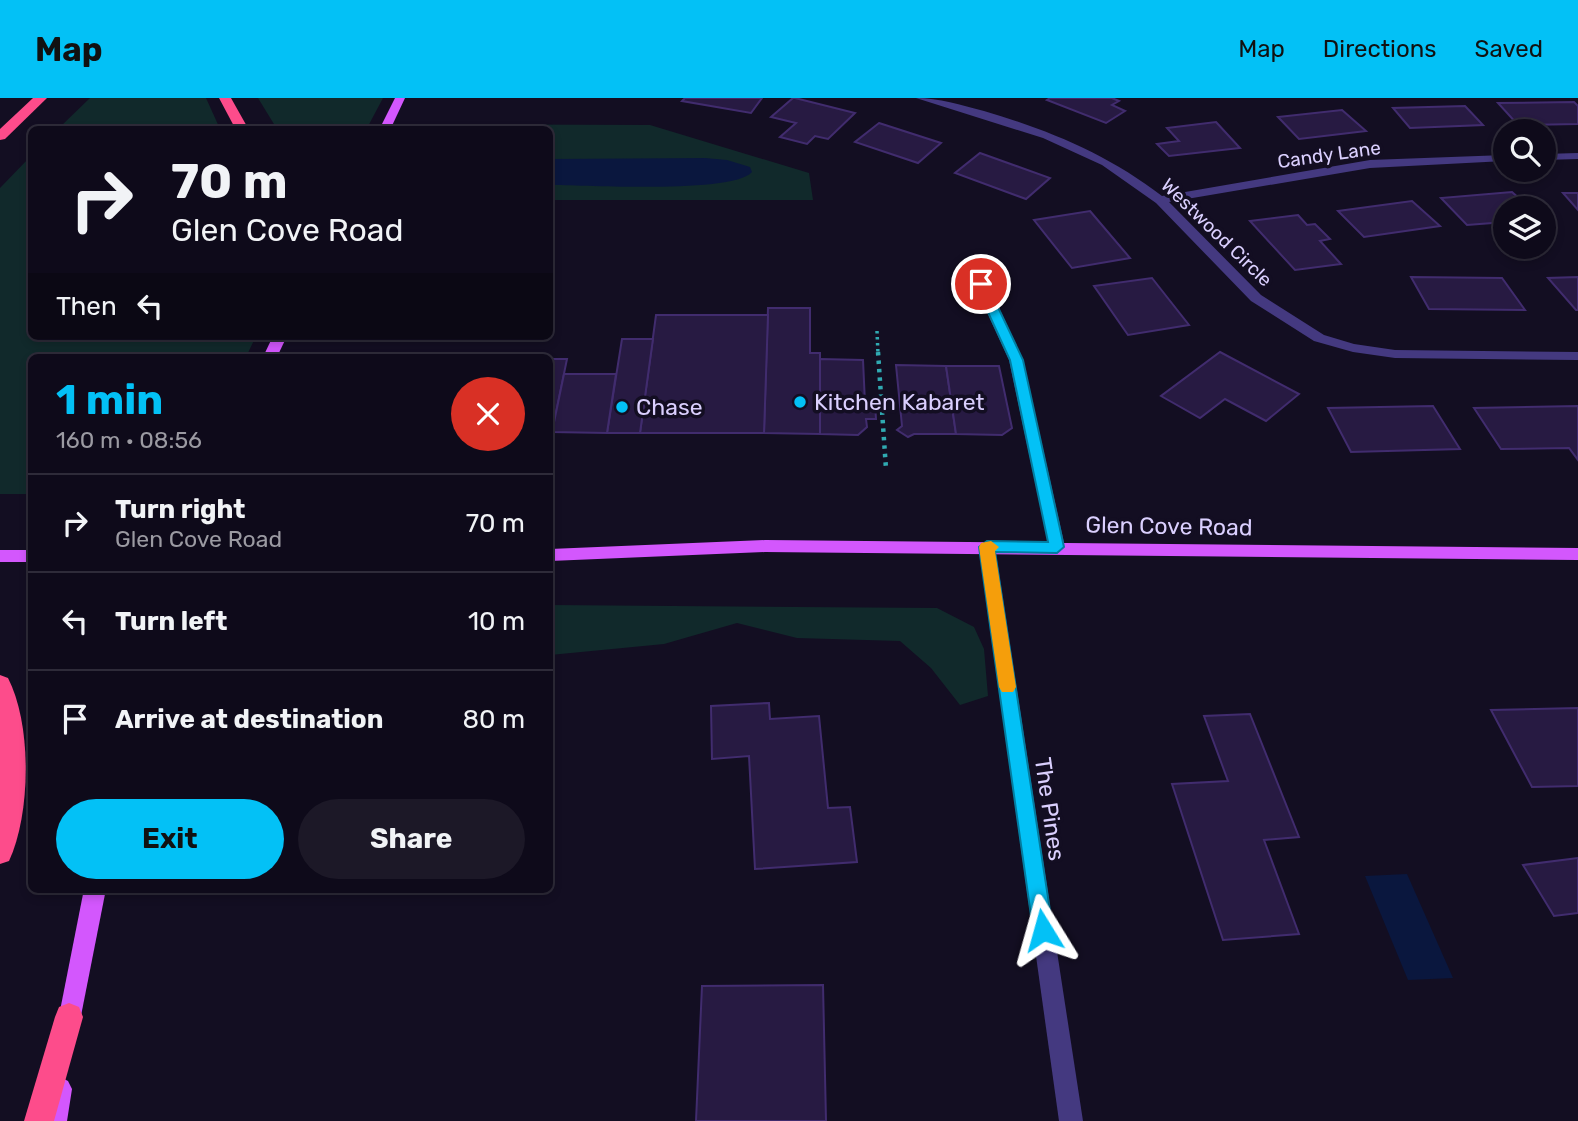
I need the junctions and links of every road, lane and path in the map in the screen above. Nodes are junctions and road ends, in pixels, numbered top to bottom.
1 (41, 98) edge
2 (225, 98) edge
3 (400, 98) edge
4 (920, 98) edge
5 (981, 98) edge
6 (967, 110) junction
7 (241, 126) edge
8 (386, 126) edge
9 (0, 136) edge
10 (1578, 156) edge
11 (1556, 157) edge
12 (1493, 159) edge
13 (1160, 201) junction
14 (981, 284) dead end
15 (877, 331) dead end
16 (1578, 356) edge
17 (886, 470) dead end
18 (987, 547) junction
19 (1057, 547) junction
20 (1578, 554) edge
21 (553, 555) edge
22 (0, 556) edge
23 (28, 556) edge
24 (0, 684) edge
25 (0, 853) edge
26 (95, 893) edge
27 (69, 1017) junction
28 (39, 1121) edge
29 (55, 1121) edge
30 (1072, 1121) edge

1 - 9 highway
2 - 7 highway
3 - 8 main road
4 - 6 street, Westwood Circle
5 - 6 street
6 - 13 street, Westwood Circle
10 - 11 street
12 - 13 street, Candy Lane
13 - 16 street, Westwood Circle
14 - 19 street
15 - 17 path
18 - 19 main road, Glen Cove Road
18 - 21 main road, Glen Cove Road
18 - 30 street, The Pines
19 - 20 main road, Glen Cove Road
22 - 23 main road
24 - 25 highway
26 - 27 main road
27 - 28 highway
27 - 29 main road

